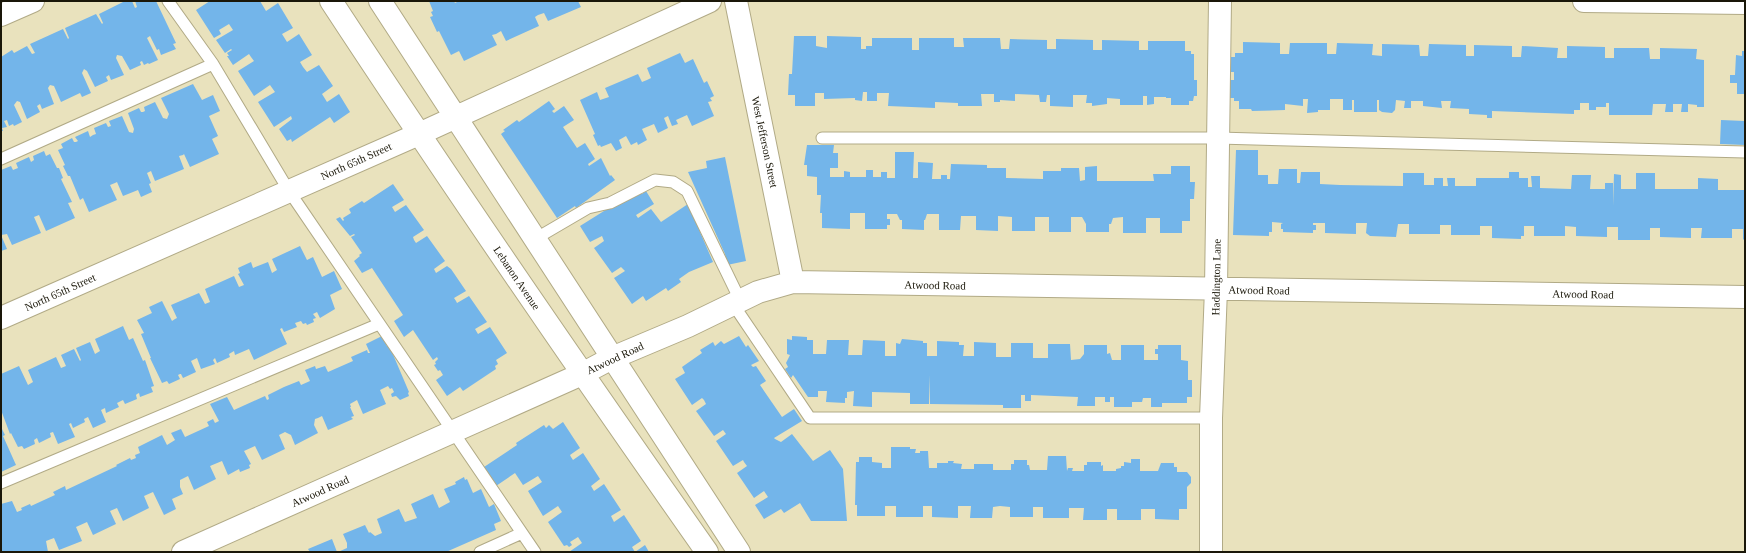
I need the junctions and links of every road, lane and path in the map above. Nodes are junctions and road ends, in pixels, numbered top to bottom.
1 (32, 1) edge
2 (168, 1) edge
3 (331, 1) edge
4 (380, 1) edge
5 (710, 1) edge
6 (736, 1) edge
7 (1220, 1) edge
8 (1584, 1) edge
9 (1618, 1) edge
10 (1745, 3) edge
11 (1, 15) edge
12 (213, 64) junction
13 (455, 118) junction
14 (419, 134) junction
15 (822, 138) dead end
16 (1218, 138) junction
17 (1745, 152) edge
18 (1, 159) edge
19 (289, 191) junction
20 (535, 239) junction
21 (793, 282) junction
22 (1216, 289) junction
23 (1745, 297) edge
24 (736, 302) junction
25 (1, 318) edge
26 (379, 324) junction
27 (612, 358) junction
28 (582, 374) junction
29 (1211, 418) junction
30 (451, 432) junction
31 (1, 483) edge
32 (522, 533) junction
33 (183, 552) edge
34 (480, 552) edge
35 (535, 552) edge
36 (707, 552) edge
37 (739, 552) edge
38 (1211, 552) edge

1 - 11 street
2 - 12 lane
3 - 14 street, Lebanon Avenue
4 - 13 street
5 - 13 street, North 65th Street
6 - 21 street, West Jefferson Street
7 - 16 street, Haddington Lane
8 - 9 street
9 - 10 street
12 - 18 lane
12 - 19 lane
13 - 14 street, North 65th Street
13 - 20 street
14 - 19 street, North 65th Street
14 - 28 street, Lebanon Avenue
15 - 16 lane
16 - 17 lane
16 - 22 street, Haddington Lane
19 - 25 street, North 65th Street
19 - 26 lane
20 - 24 lane
20 - 27 street
21 - 22 street, Atwood Road
21 - 24 street, Atwood Road
22 - 23 street, Atwood Road
22 - 29 street, Haddington Lane
24 - 27 street, Atwood Road
24 - 29 lane
26 - 30 lane
26 - 31 lane
27 - 28 street, Atwood Road
27 - 37 street
28 - 30 street, Atwood Road
28 - 36 street, Lebanon Avenue
29 - 38 street, Haddington Lane
30 - 32 lane
30 - 33 street, Atwood Road
32 - 34 lane
32 - 35 lane

